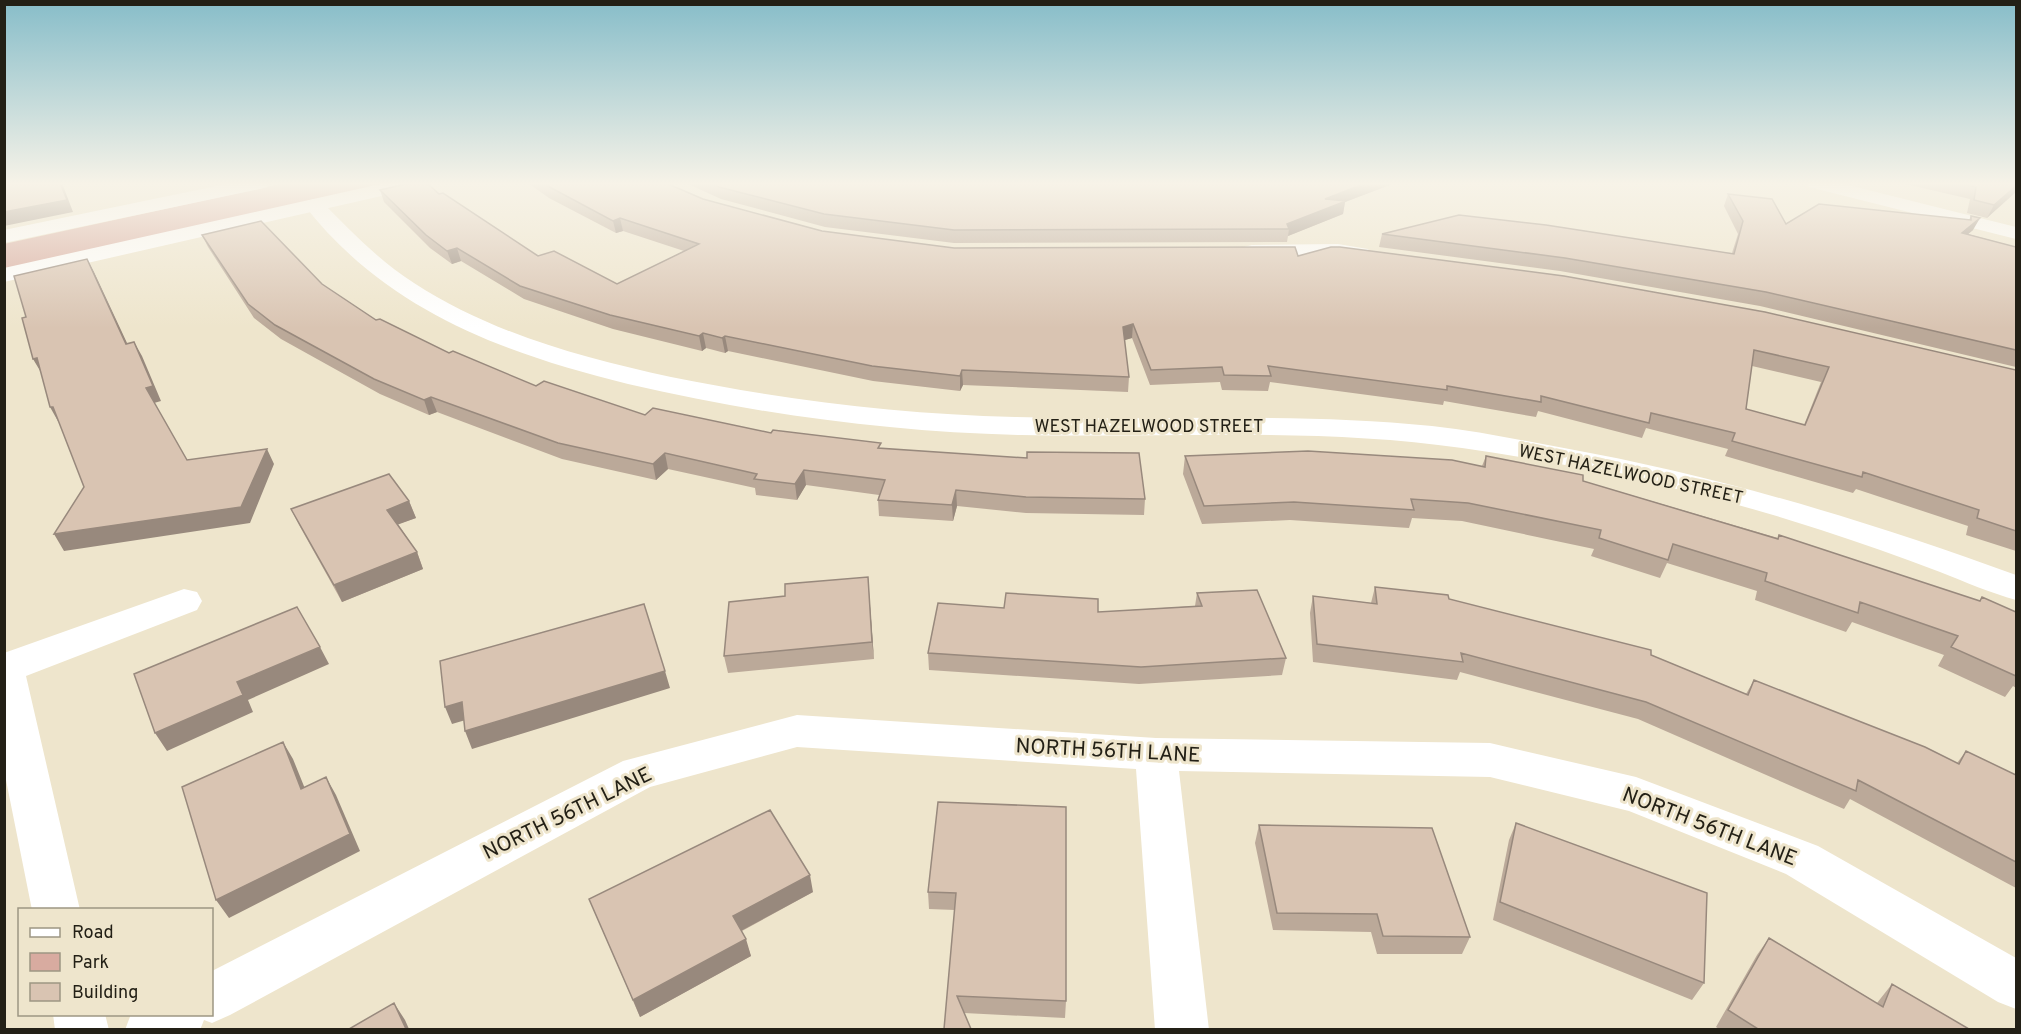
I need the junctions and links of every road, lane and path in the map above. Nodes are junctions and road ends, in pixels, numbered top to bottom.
1 (31, 231) edge
2 (198, 231) edge
3 (339, 231) edge
4 (4, 237) edge
5 (1234, 252) edge
6 (1384, 257) edge
7 (4, 275) edge
8 (2016, 588) edge
9 (184, 601) dead end
10 (5, 668) edge
11 (1156, 754) junction
12 (56, 908) edge
13 (2016, 986) edge
14 (213, 997) edge
15 (176, 1016) edge
16 (151, 1029) edge
17 (1182, 1029) edge

1 - 4 street
2 - 7 street
3 - 8 street, WEST HAZELWOOD STREET
5 - 6 street
9 - 10 street
10 - 12 street
11 - 13 street, NORTH 56TH LANE
11 - 14 street, NORTH 56TH LANE
11 - 17 street
15 - 16 street

